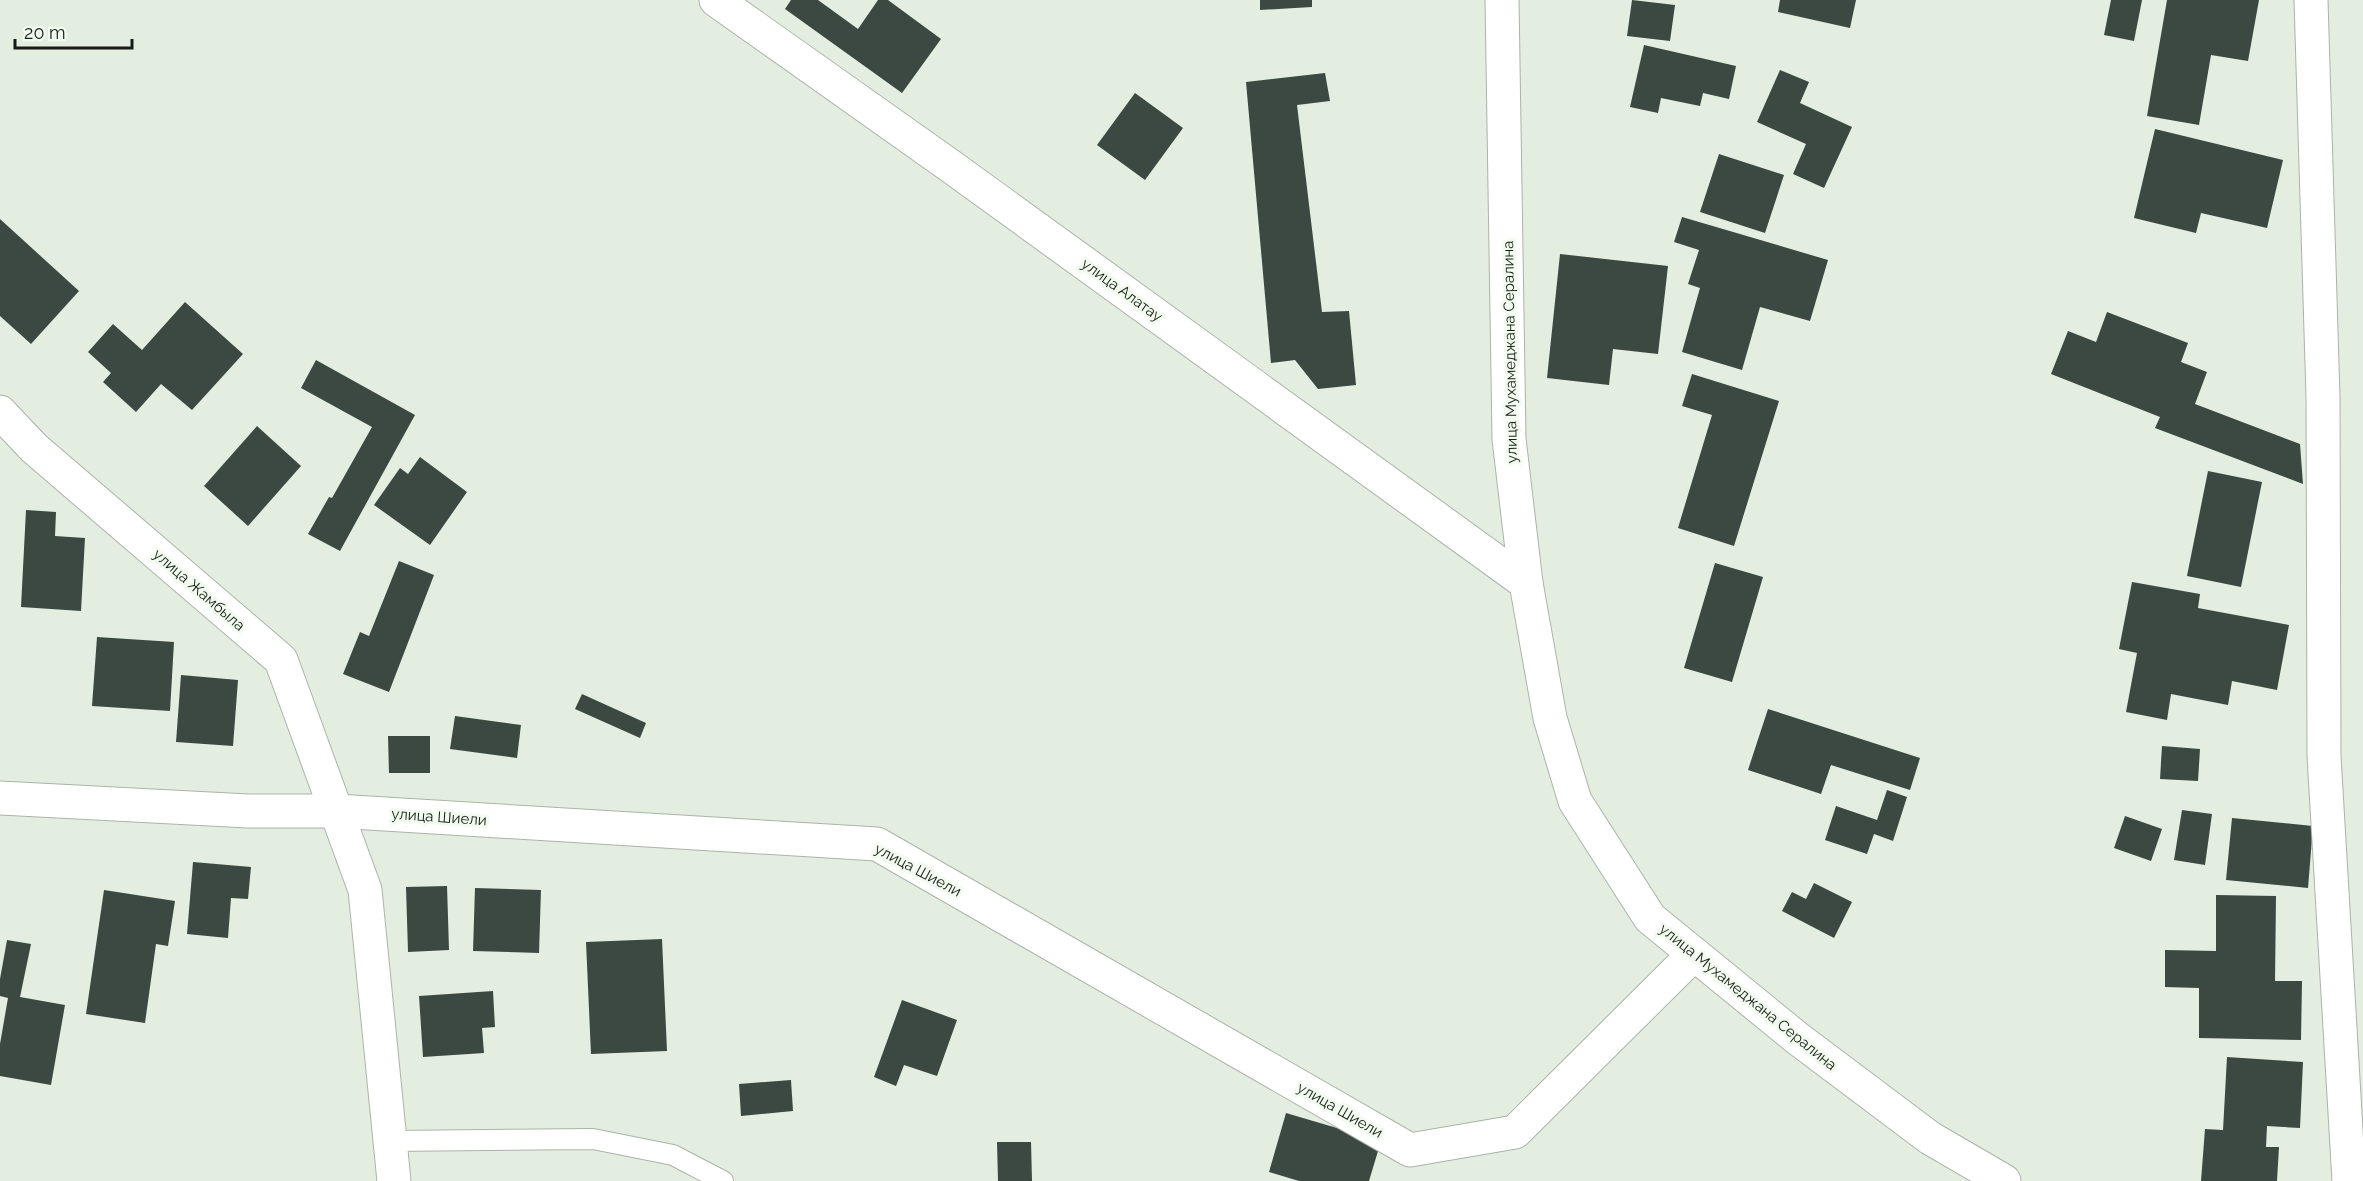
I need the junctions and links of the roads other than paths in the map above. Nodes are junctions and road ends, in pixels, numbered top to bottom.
1 (716, 0) edge
2 (2311, 0) edge
3 (1497, 4) edge
4 (0, 412) edge
5 (1526, 583) junction
6 (0, 798) edge
7 (336, 811) junction
8 (1694, 954) junction
9 (390, 1141) junction
10 (394, 1181) edge
11 (723, 1181) edge
12 (2004, 1181) edge
13 (2349, 1181) edge

1 - 5 street, улица Алатау
2 - 13 street
3 - 5 street, улица Мухамеджана Сералина
4 - 7 street, улица Жамбыла
5 - 8 street, улица Мухамеджана Сералина
6 - 7 street, улица Шиели
7 - 8 street, улица Шиели
7 - 9 street, улица Жамбыла
8 - 12 street, улица Мухамеджана Сералина
9 - 10 street, улица Жамбыла
9 - 11 lane

